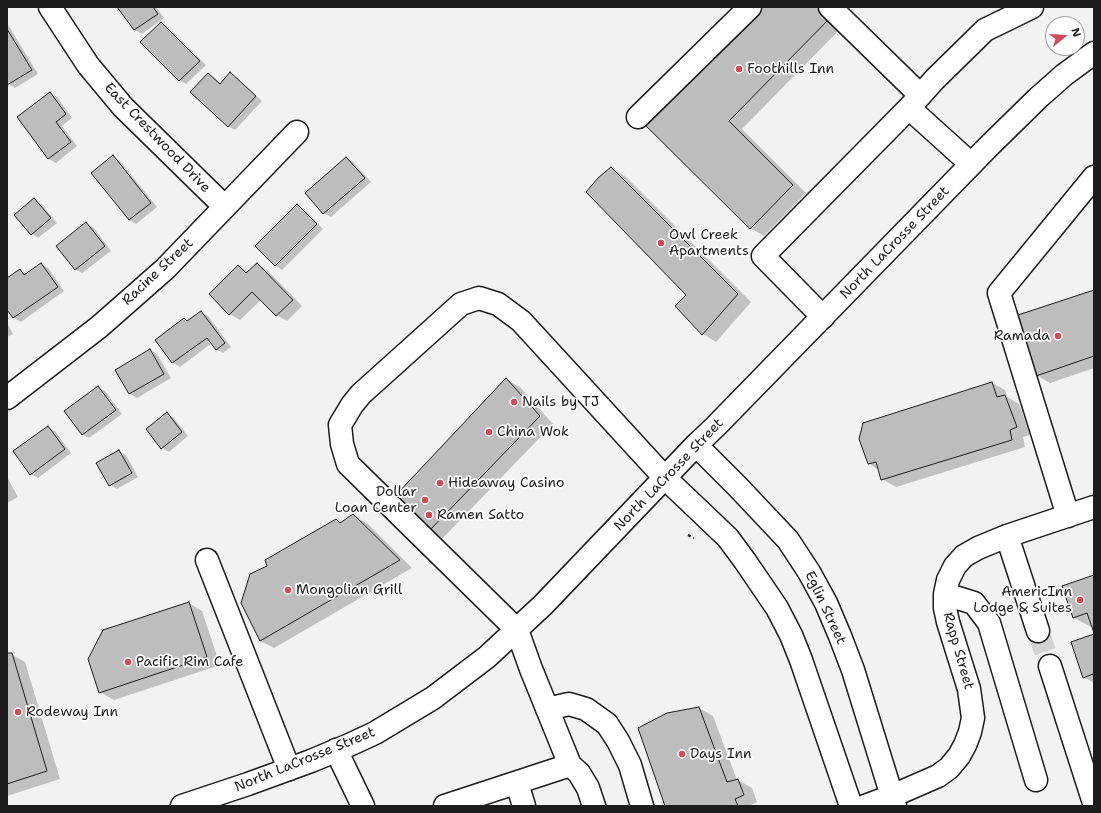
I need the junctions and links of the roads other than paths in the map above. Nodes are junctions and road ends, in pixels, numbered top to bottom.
1 (50, 7) edge
2 (750, 7) edge
3 (830, 7) edge
4 (1032, 7) edge
5 (1093, 56) edge
6 (914, 101) junction
7 (638, 117) dead end
8 (298, 132) dead end
9 (971, 164) junction
10 (1094, 177) edge
11 (225, 207) junction
12 (823, 316) junction
13 (7, 398) edge
14 (696, 445) junction
15 (665, 478) junction
16 (1094, 507) edge
17 (1068, 516) junction
18 (1007, 536) junction
19 (207, 560) dead end
20 (945, 594) junction
21 (517, 630) junction
22 (1038, 631) tunnel mouth
23 (1050, 666) tunnel mouth
24 (547, 709) junction
25 (336, 750) junction
26 (570, 765) junction
27 (289, 769) junction
28 (1036, 780) dead end
29 (517, 783) junction
30 (894, 801) edge
31 (1094, 803) edge
32 (182, 806) edge
33 (363, 806) edge
34 (445, 806) edge
35 (524, 806) edge
36 (594, 806) edge
37 (642, 806) edge
38 (850, 806) edge
39 (865, 806) edge

1 - 11 street, East Crestwood Drive
2 - 7 street
3 - 6 street
4 - 6 street
5 - 9 street, North LaCrosse Street
6 - 9 street
6 - 12 street
8 - 11 street, Racine Street
9 - 12 street, North LaCrosse Street
10 - 17 street
11 - 13 street, Racine Street
12 - 14 street, North LaCrosse Street
14 - 15 street, North LaCrosse Street
14 - 30 street, Eglin Street
15 - 21 street, North LaCrosse Street
15 - 21 street
15 - 38 street
16 - 17 street, Rapp Street
17 - 18 street, Rapp Street
18 - 20 street, Rapp Street
18 - 22 street
19 - 27 street
20 - 28 street
20 - 30 street, Rapp Street
21 - 24 street
21 - 25 street, North LaCrosse Street
23 - 31 street
24 - 26 street
24 - 37 street
25 - 27 street, North LaCrosse Street
25 - 33 street
26 - 29 street
26 - 36 street
27 - 32 street, North LaCrosse Street
29 - 34 street
29 - 35 street
30 - 39 street, Rapp Street

